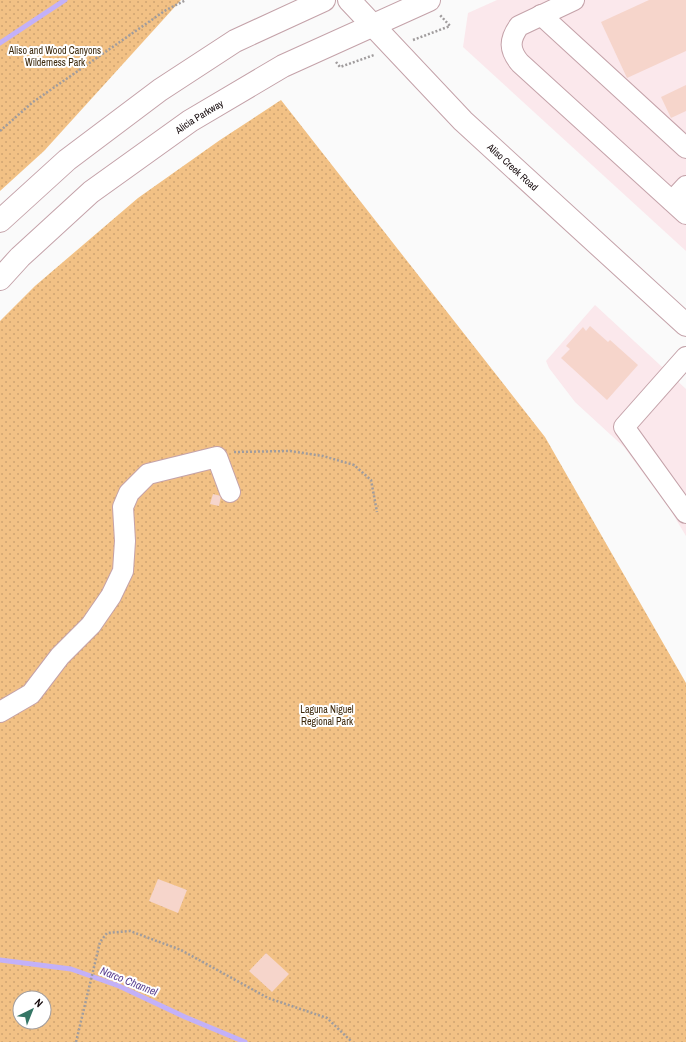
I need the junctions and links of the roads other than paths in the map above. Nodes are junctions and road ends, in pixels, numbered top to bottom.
1 (324, 0) edge
2 (349, 0) edge
3 (429, 0) edge
4 (574, 0) edge
5 (541, 15) junction
6 (373, 25) junction
7 (686, 148) edge
8 (686, 186) edge
9 (679, 208) edge
10 (0, 221) edge
11 (0, 279) edge
12 (686, 326) edge
13 (686, 357) edge
14 (230, 492) dead end
15 (686, 513) edge
16 (0, 712) edge

1 - 10 main road
2 - 6 main road, Aliso Creek Road
3 - 6 main road, Alicia Parkway
4 - 5 lane
5 - 7 lane
5 - 9 lane
6 - 11 main road, Alicia Parkway
6 - 12 main road, Aliso Creek Road
8 - 9 lane
13 - 15 lane
14 - 16 lane

